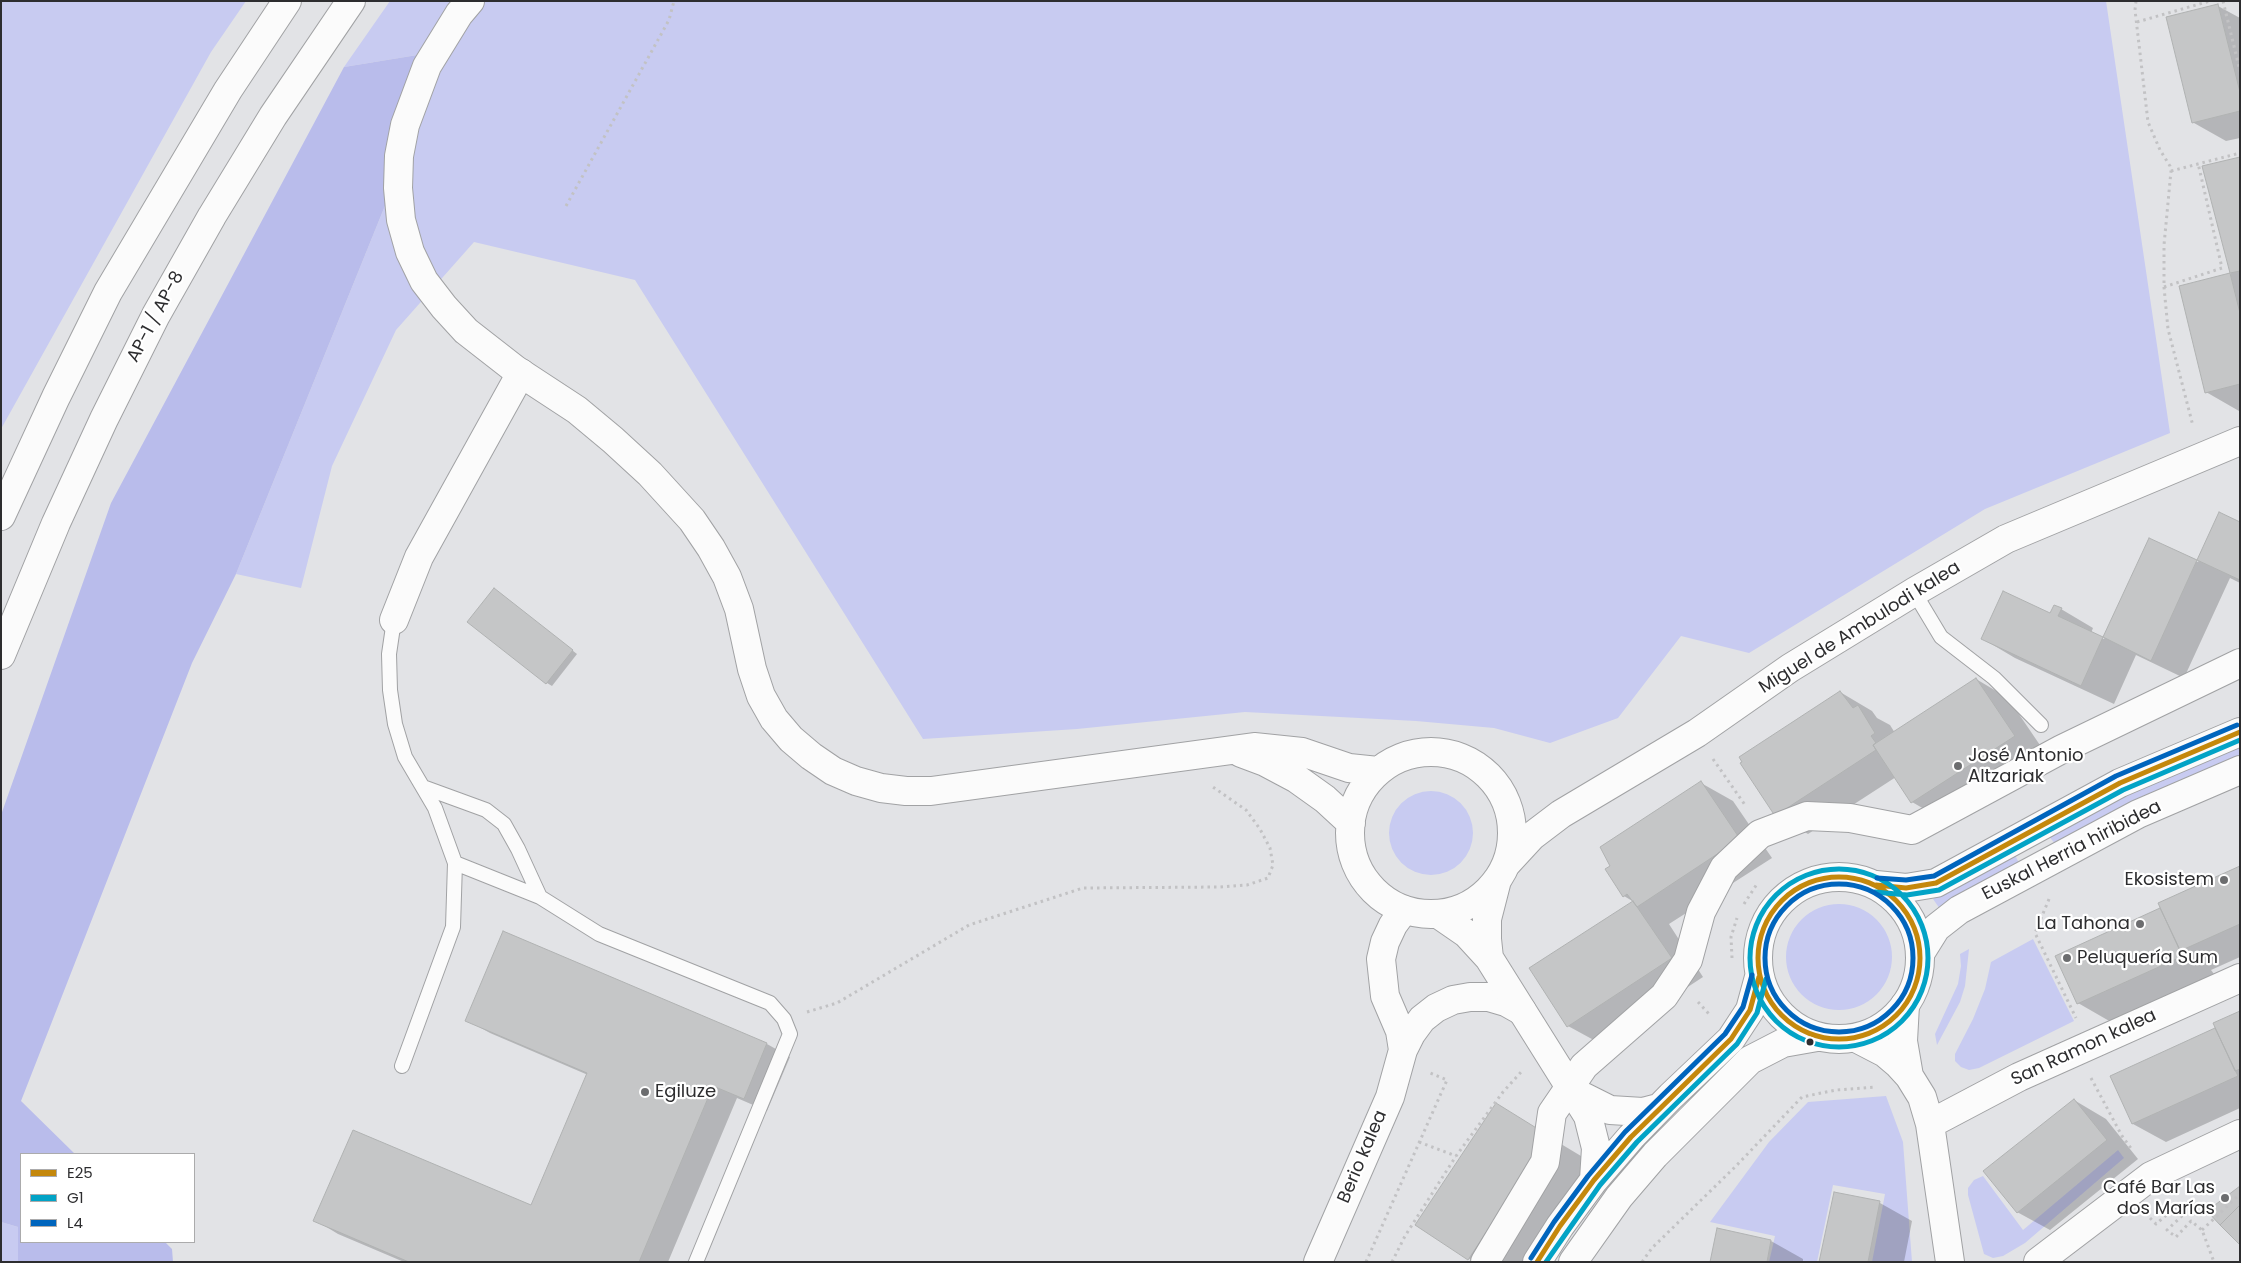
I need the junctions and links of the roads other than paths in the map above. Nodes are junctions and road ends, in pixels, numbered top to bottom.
1 (287, 1) edge
2 (351, 1) edge
3 (470, 1) edge
4 (521, 373) junction
5 (2240, 441) edge
6 (1, 516) edge
7 (1914, 592) junction
8 (394, 620) joint
9 (1, 655) edge
10 (2240, 663) edge
11 (2042, 725) dead end
12 (2240, 732) edge
13 (1231, 749) junction
14 (2240, 770) edge
15 (1378, 771) junction
16 (423, 787) junction
17 (1350, 823) junction
18 (456, 863) junction
19 (1502, 871) junction
20 (1876, 885) junction
21 (540, 897) junction
22 (1404, 910) junction
23 (1438, 914) junction
24 (1920, 952) junction
25 (1489, 958) junction
26 (1760, 977) junction
27 (2240, 978) edge
28 (1905, 1005) junction
29 (1522, 1011) junction
30 (1817, 1037) junction
31 (1856, 1038) junction
32 (1412, 1060) junction
33 (402, 1066) dead end
34 (1898, 1081) junction
35 (1570, 1087) junction
36 (1658, 1108) junction
37 (1930, 1124) junction
38 (2240, 1134) edge
39 (1594, 1180) junction
40 (696, 1262) edge
41 (1318, 1262) edge
42 (1485, 1262) edge
43 (1537, 1262) edge
44 (1573, 1262) edge
45 (1950, 1262) edge
46 (2038, 1262) edge

1 - 6 main road
2 - 9 main road, AP-1 / AP-8
3 - 4 main road
4 - 8 main road
4 - 13 main road
5 - 7 main road, Miguel de Ambulodi kalea
7 - 11 lane
7 - 19 main road, Miguel de Ambulodi kalea
8 - 16 lane
10 - 35 main road
12 - 20 main road, Euskal Herria hiribidea
13 - 15 main road
13 - 17 main road
14 - 24 main road, Euskal Herria hiribidea
15 - 17 main road
15 - 19 main road
16 - 18 lane
16 - 21 lane
17 - 22 main road
18 - 21 lane
18 - 33 lane
19 - 23 main road
19 - 25 main road
20 - 24 main road
20 - 26 main road
21 - 40 lane
22 - 23 main road
22 - 32 main road, Berio kalea
23 - 25 main road
24 - 28 main road
25 - 29 main road
26 - 30 main road
26 - 36 main road
27 - 37 main road, San Ramon kalea
28 - 31 main road
28 - 34 main road
29 - 32 main road, Berio kalea
29 - 35 main road
30 - 31 main road
30 - 44 main road
31 - 34 main road
32 - 41 main road, Berio kalea
34 - 37 main road
35 - 36 main road
35 - 39 main road
35 - 42 main road
36 - 39 main road
37 - 45 main road
38 - 46 main road
39 - 43 main road

